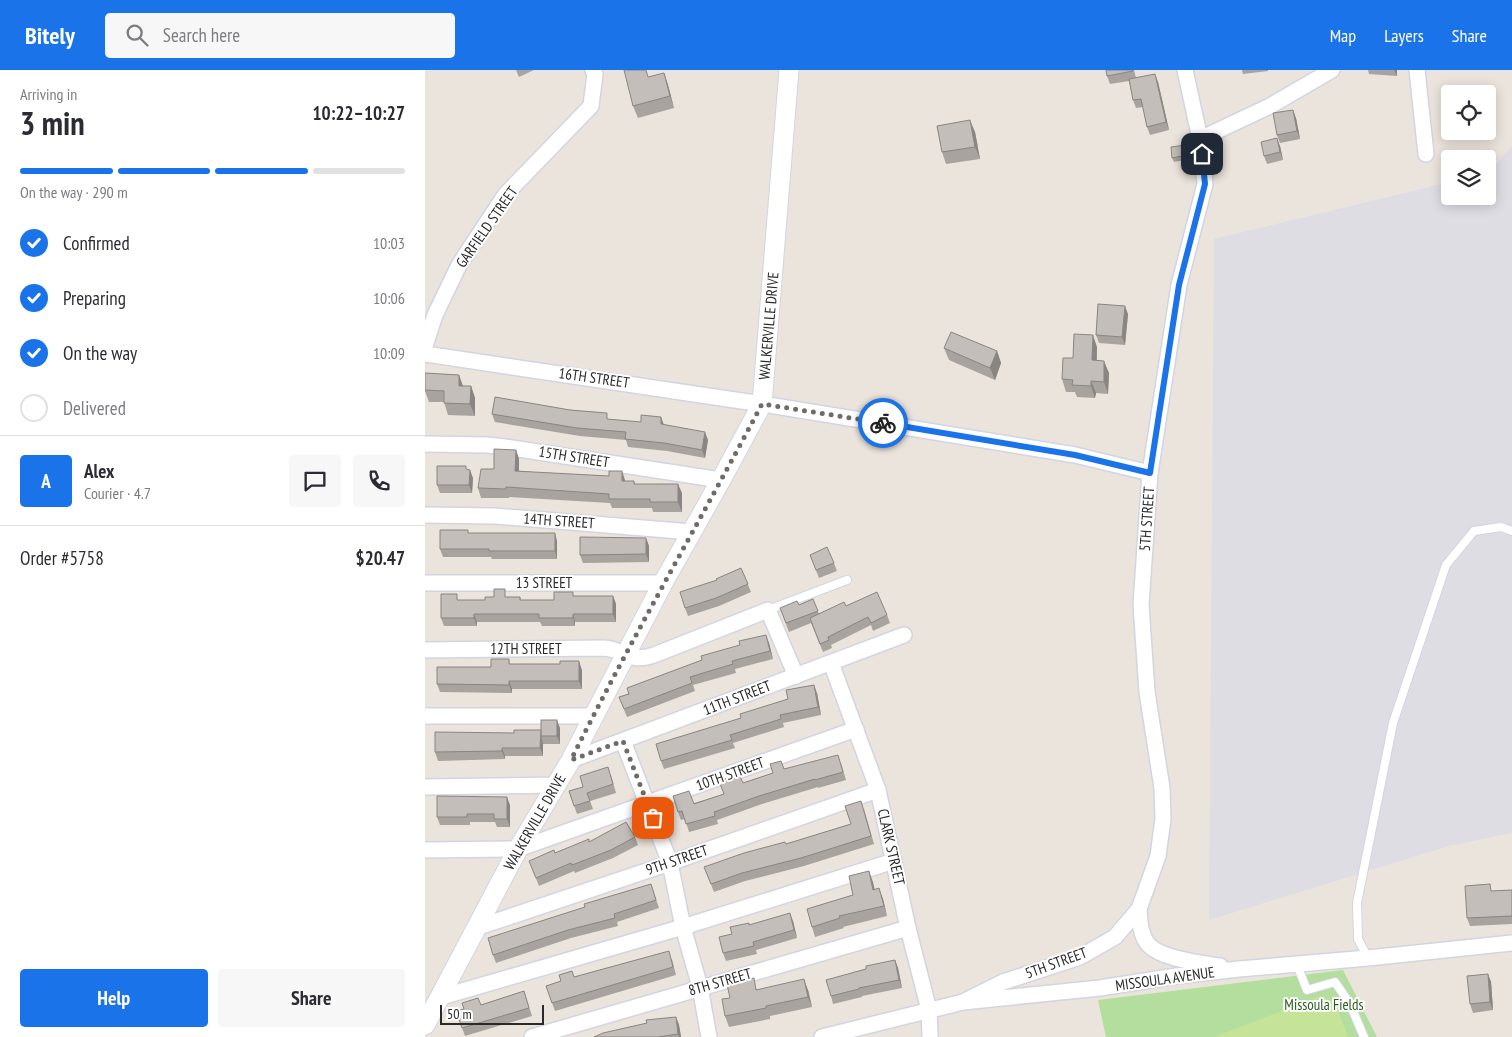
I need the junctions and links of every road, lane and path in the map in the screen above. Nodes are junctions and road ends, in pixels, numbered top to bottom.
1 (593, 70) edge
2 (789, 70) edge
3 (1185, 70) edge
4 (1332, 70) edge
5 (1417, 70) edge
6 (1200, 139) junction
7 (1426, 154) dead end
8 (425, 346) edge
9 (425, 354) edge
10 (762, 404) junction
11 (425, 444) edge
12 (1150, 473) junction
13 (721, 480) junction
14 (425, 515) edge
15 (1512, 531) edge
16 (692, 532) junction
17 (847, 580) dead end
18 (425, 583) edge
19 (663, 583) junction
20 (769, 610) junction
21 (904, 636) dead end
22 (425, 650) edge
23 (625, 655) junction
24 (831, 663) junction
25 (796, 676) junction
26 (425, 716) edge
27 (593, 716) junction
28 (856, 729) junction
29 (623, 741) junction
30 (571, 760) junction
31 (557, 785) junction
32 (425, 787) edge
33 (878, 790) junction
34 (647, 803) junction
35 (519, 849) junction
36 (425, 850) edge
37 (895, 861) junction
38 (670, 863) junction
39 (1139, 909) junction
40 (683, 927) junction
41 (476, 928) junction
42 (908, 928) junction
43 (1512, 943) edge
44 (1368, 958) junction
45 (1297, 965) junction
46 (1239, 969) junction
47 (700, 988) junction
48 (438, 998) junction
49 (963, 1002) junction
50 (929, 1010) junction
51 (425, 1025) edge
52 (532, 1037) edge
53 (709, 1037) edge
54 (822, 1037) edge
55 (930, 1037) edge
56 (1364, 1037) edge

1 - 8 street, GARFIELD STREET
2 - 10 street, WALKERVILLE DRIVE
3 - 6 street, 5TH STREET
4 - 6 street
5 - 7 street
6 - 12 street, 5TH STREET
9 - 10 street, 16TH STREET
10 - 12 street, 16TH STREET
10 - 13 street, WALKERVILLE DRIVE
11 - 13 street, 15TH STREET
12 - 39 street, 5TH STREET
13 - 16 street, WALKERVILLE DRIVE
14 - 16 street, 14TH STREET
15 - 44 lane
16 - 19 street, WALKERVILLE DRIVE
17 - 20 lane
18 - 19 street, 13 STREET
19 - 23 street, WALKERVILLE DRIVE
20 - 23 street
20 - 25 street
21 - 24 street, 11TH STREET
22 - 23 street, 12TH STREET
23 - 27 street, WALKERVILLE DRIVE
24 - 25 street, 11TH STREET
24 - 28 street, CLARK STREET
25 - 29 street, 11TH STREET
26 - 27 street
27 - 30 street, WALKERVILLE DRIVE
28 - 33 street, CLARK STREET
28 - 34 street, 10TH STREET
29 - 30 street, 11TH STREET
29 - 34 street
30 - 31 street, WALKERVILLE DRIVE
31 - 32 street
31 - 35 street, WALKERVILLE DRIVE
33 - 37 street, CLARK STREET
33 - 38 street, 9TH STREET
34 - 35 street, 10TH STREET
34 - 38 street
35 - 36 street, 10TH STREET
35 - 41 street, WALKERVILLE DRIVE
37 - 40 street
37 - 42 street, CLARK STREET
38 - 40 street
38 - 41 street, 9TH STREET
39 - 46 street, 5TH STREET
39 - 49 street, 5TH STREET
40 - 47 street
40 - 48 street
41 - 48 street, WALKERVILLE DRIVE
42 - 47 street, 8TH STREET
42 - 50 street, CLARK STREET
43 - 44 street, MISSOULA AVENUE
44 - 45 street, MISSOULA AVENUE
45 - 46 street, MISSOULA AVENUE
45 - 56 lane
46 - 49 street, MISSOULA AVENUE
47 - 52 street, 8TH STREET
47 - 53 street
48 - 51 street, WALKERVILLE DRIVE
49 - 50 street, MISSOULA AVENUE
50 - 54 street, MISSOULA AVENUE
50 - 55 street, CLARK STREET

